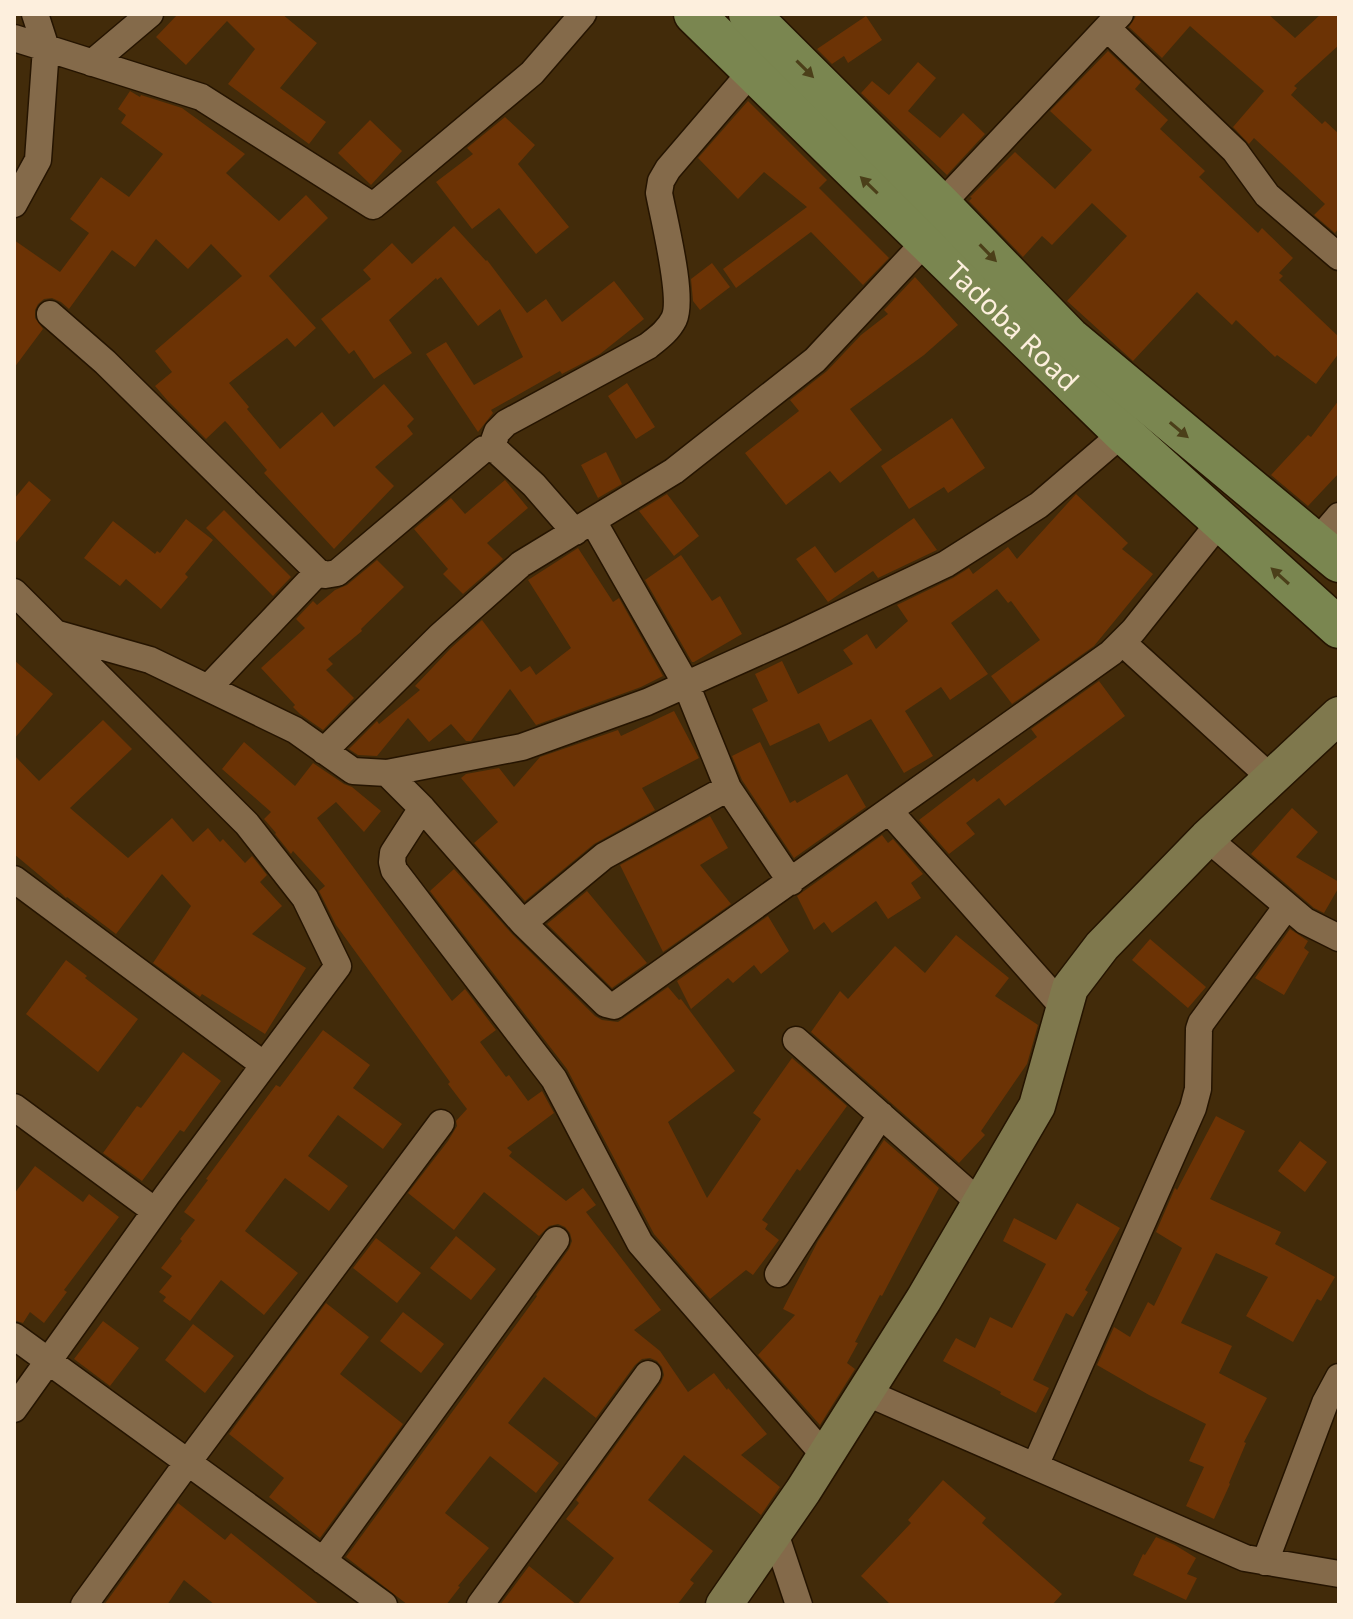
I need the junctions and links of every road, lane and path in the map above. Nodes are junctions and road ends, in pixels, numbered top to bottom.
1 (35, 14) edge
2 (150, 14) edge
3 (583, 14) edge
4 (694, 14) edge
5 (768, 20) edge
6 (1113, 21) edge
7 (14, 38) edge
8 (46, 48) junction
9 (92, 63) junction
10 (752, 71) junction
11 (14, 204) edge
12 (928, 226) junction
13 (1339, 257) edge
14 (50, 314) dead end
15 (1123, 433) junction
16 (491, 449) junction
17 (1220, 522) junction
18 (584, 527) junction
19 (1331, 540) edge
20 (318, 572) junction
21 (14, 592) edge
22 (1339, 628) edge
23 (58, 634) junction
24 (1123, 643) junction
25 (686, 684) junction
26 (209, 687) junction
27 (1339, 715) edge
28 (324, 751) junction
29 (387, 773) junction
30 (1271, 778) junction
31 (728, 788) junction
32 (422, 808) junction
33 (890, 812) junction
34 (1207, 838) junction
35 (14, 879) edge
36 (791, 882) junction
37 (1287, 906) junction
38 (523, 923) junction
39 (1339, 938) edge
40 (1064, 1008) junction
41 (796, 1040) dead end
42 (264, 1065) junction
43 (14, 1107) edge
44 (881, 1115) junction
45 (441, 1123) dead end
46 (980, 1203) junction
47 (155, 1211) junction
48 (556, 1240) dead end
49 (778, 1274) dead end
50 (14, 1336) edge
51 (48, 1361) junction
52 (648, 1374) dead end
53 (1339, 1377) edge
54 (865, 1392) junction
55 (14, 1409) edge
56 (825, 1456) junction
57 (188, 1462) junction
58 (1035, 1466) junction
59 (775, 1533) junction
60 (323, 1561) junction
61 (1265, 1562) junction
62 (1339, 1574) edge
63 (84, 1605) edge
64 (384, 1605) edge
65 (480, 1605) edge
66 (724, 1605) edge
67 (799, 1605) edge

1 - 8 street
2 - 9 street
3 - 9 street
4 - 10 main road, Tadoba Road
5 -> 12 main road, Tadoba Road
6 - 12 street
6 - 13 street
7 - 8 street
8 - 9 street
8 - 11 street
12 -> 10 main road, Tadoba Road
10 - 16 street
12 - 15 main road, Tadoba Road
12 - 18 street
12 -> 19 main road, Tadoba Road
14 - 20 street
15 - 17 main road, Tadoba Road
15 - 25 street
16 - 18 street
16 - 20 street
22 -> 17 main road, Tadoba Road
17 - 24 street
18 - 25 street
18 - 28 street
20 - 26 street
21 - 23 street
23 - 26 street
23 - 42 street
24 - 30 street
24 - 33 street
25 - 29 street
25 - 31 street
26 - 28 street
27 - 30 street
28 - 29 street
29 - 32 street
30 - 34 street
31 - 36 street
31 - 38 street
32 - 38 street
32 - 56 street
33 - 36 street
33 - 40 street
34 - 37 street
34 - 40 street
35 - 42 street
36 - 38 street
37 - 39 street
37 - 58 street
40 - 46 street
41 - 44 street
42 - 47 street
43 - 47 street
44 - 46 street
44 - 49 street
45 - 57 street
46 - 54 street
47 - 51 street
48 - 60 street
50 - 51 street
51 - 55 street
51 - 57 street
52 - 65 street
53 - 61 street
54 - 56 street
54 - 58 street
56 - 59 street
57 - 60 street
57 - 63 street
58 - 61 street
59 - 66 street
59 - 67 street
60 - 64 street
61 - 62 street

